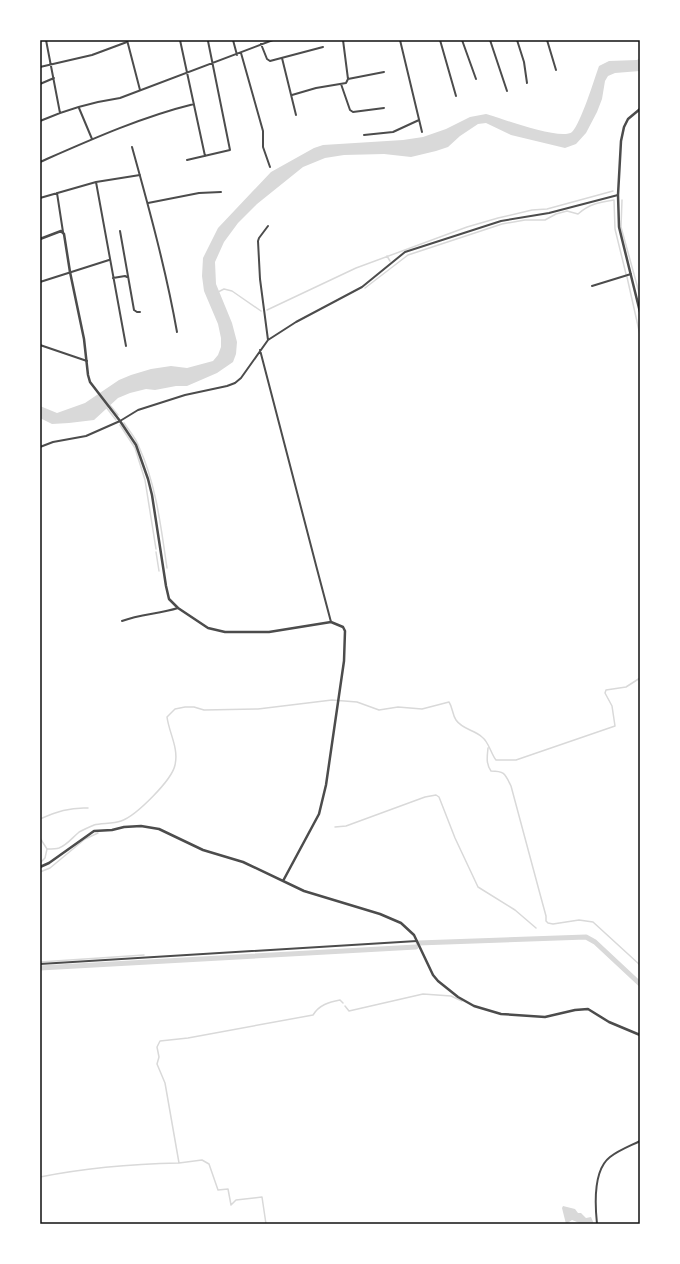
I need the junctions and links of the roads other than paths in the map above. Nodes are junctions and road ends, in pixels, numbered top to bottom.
1 (46, 40) edge
2 (180, 40) edge
3 (233, 40) edge
4 (272, 40) edge
5 (343, 40) edge
6 (400, 40) edge
7 (440, 40) edge
8 (462, 40) edge
9 (490, 40) edge
10 (517, 40) edge
11 (547, 40) edge
12 (127, 41) edge
13 (208, 41) edge
14 (261, 44) junction
15 (323, 47) dead end
16 (241, 53) junction
17 (237, 55) junction
18 (282, 58) junction
19 (52, 64) junction
20 (212, 64) junction
21 (40, 67) edge
22 (556, 70) dead end
23 (384, 72) dead end
24 (188, 73) junction
25 (54, 78) junction
26 (476, 79) dead end
27 (348, 80) junction
28 (527, 83) dead end
29 (40, 84) edge
30 (341, 84) junction
31 (140, 90) junction
32 (507, 91) dead end
33 (292, 95) junction
34 (456, 96) dead end
35 (194, 104) junction
36 (79, 108) junction
37 (384, 108) dead end
38 (640, 109) edge
39 (60, 113) junction
40 (296, 115) dead end
41 (419, 120) junction
42 (40, 121) edge
43 (422, 132) dead end
44 (364, 136) dead end
45 (92, 139) junction
46 (132, 147) dead end
47 (205, 156) junction
48 (187, 160) dead end
49 (40, 162) edge
50 (270, 167) dead end
51 (140, 175) junction
52 (96, 182) junction
53 (221, 192) dead end
54 (57, 193) junction
55 (618, 195) junction
56 (40, 198) edge
57 (148, 203) junction
58 (268, 226) dead end
59 (63, 232) junction
60 (120, 232) dead end
61 (40, 239) edge
62 (110, 260) junction
63 (70, 272) junction
64 (631, 274) junction
65 (113, 278) junction
66 (128, 278) junction
67 (40, 282) edge
68 (592, 286) dead end
69 (140, 312) dead end
70 (640, 312) edge
71 (177, 332) dead end
72 (268, 340) junction
73 (40, 345) edge
74 (126, 346) dead end
75 (260, 350) junction
76 (87, 361) junction
77 (120, 421) junction
78 (40, 447) edge
79 (178, 608) junction
80 (122, 621) dead end
81 (332, 622) junction
82 (40, 867) edge
83 (283, 881) junction
84 (417, 941) junction
85 (40, 964) edge
86 (640, 1035) edge
87 (640, 1140) edge
88 (598, 1224) edge

1 - 19 street
2 - 24 street
3 - 17 street
4 - 14 street
5 - 27 street
6 - 41 street
7 - 34 street
8 - 26 street
9 - 32 street
10 - 28 street
11 - 22 street
12 - 19 street
12 - 31 street
13 - 20 street
14 - 16 street
14 - 18 street
15 - 18 street
16 - 17 street
16 - 50 street
17 - 20 street
18 - 33 street
19 - 21 street
19 - 25 street
20 - 24 street
20 - 47 street
23 - 27 street
24 - 31 street
24 - 35 street
25 - 29 street
25 - 39 street
27 - 30 street
30 - 33 street
30 - 37 street
31 - 36 street
33 - 40 street
35 - 45 street
35 - 47 street
36 - 39 street
36 - 45 street
38 - 55 street
39 - 42 street
41 - 43 street
41 - 44 street
45 - 49 street
46 - 51 street
47 - 48 street
51 - 52 street
51 - 57 street
52 - 54 street
52 - 62 street
53 - 57 street
54 - 56 street
54 - 59 street
55 - 64 street
55 - 72 street
57 - 71 street
58 - 72 street
59 - 61 street
59 - 63 street
60 - 66 street
62 - 63 street
62 - 65 street
63 - 67 street
63 - 76 street
64 - 68 street
64 - 70 street
65 - 66 street
65 - 74 street
66 - 69 street
72 - 75 street
73 - 76 street
75 - 77 street
75 - 81 street
76 - 77 street
77 - 78 street
77 - 79 street
79 - 80 street
79 - 81 street
81 - 83 street
82 - 83 street
83 - 84 street
84 - 85 street
84 - 86 street
87 - 88 street

